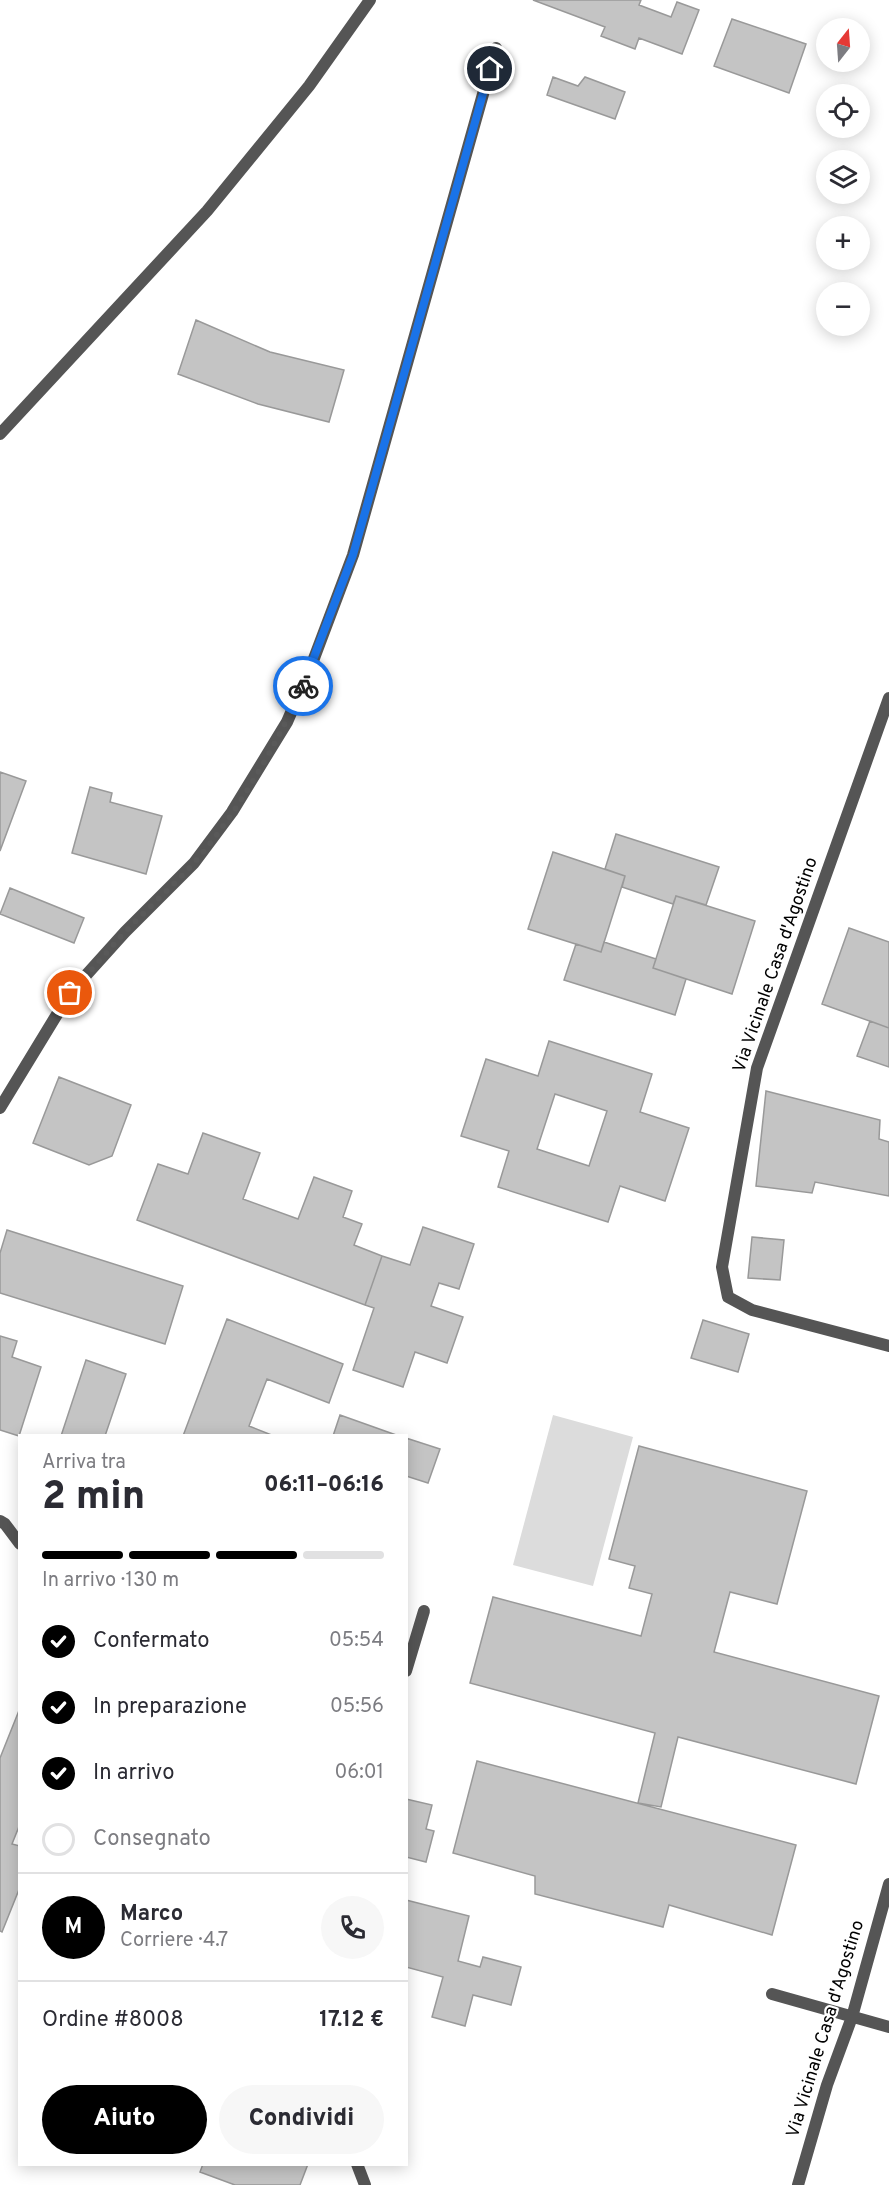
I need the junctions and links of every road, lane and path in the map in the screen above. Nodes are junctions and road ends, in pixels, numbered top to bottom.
1 (370, 0) edge
2 (496, 48) dead end
3 (0, 434) edge
4 (889, 698) edge
5 (0, 1108) edge
6 (889, 1346) edge
7 (0, 1521) edge
8 (18, 1542) edge
9 (424, 1611) dead end
10 (408, 1664) edge
11 (889, 1884) edge
12 (772, 1994) dead end
13 (852, 2017) junction
14 (889, 2027) edge
15 (358, 2166) edge
16 (365, 2185) edge
17 (798, 2185) edge

1 - 3 street
2 - 5 street
4 - 6 street, Via Vicinale Casa d'Agostino
7 - 8 street
9 - 10 street
11 - 13 street, Via Vicinale Casa d'Agostino
12 - 13 street
13 - 14 street
13 - 17 street, Via Vicinale Casa d'Agostino
15 - 16 street

